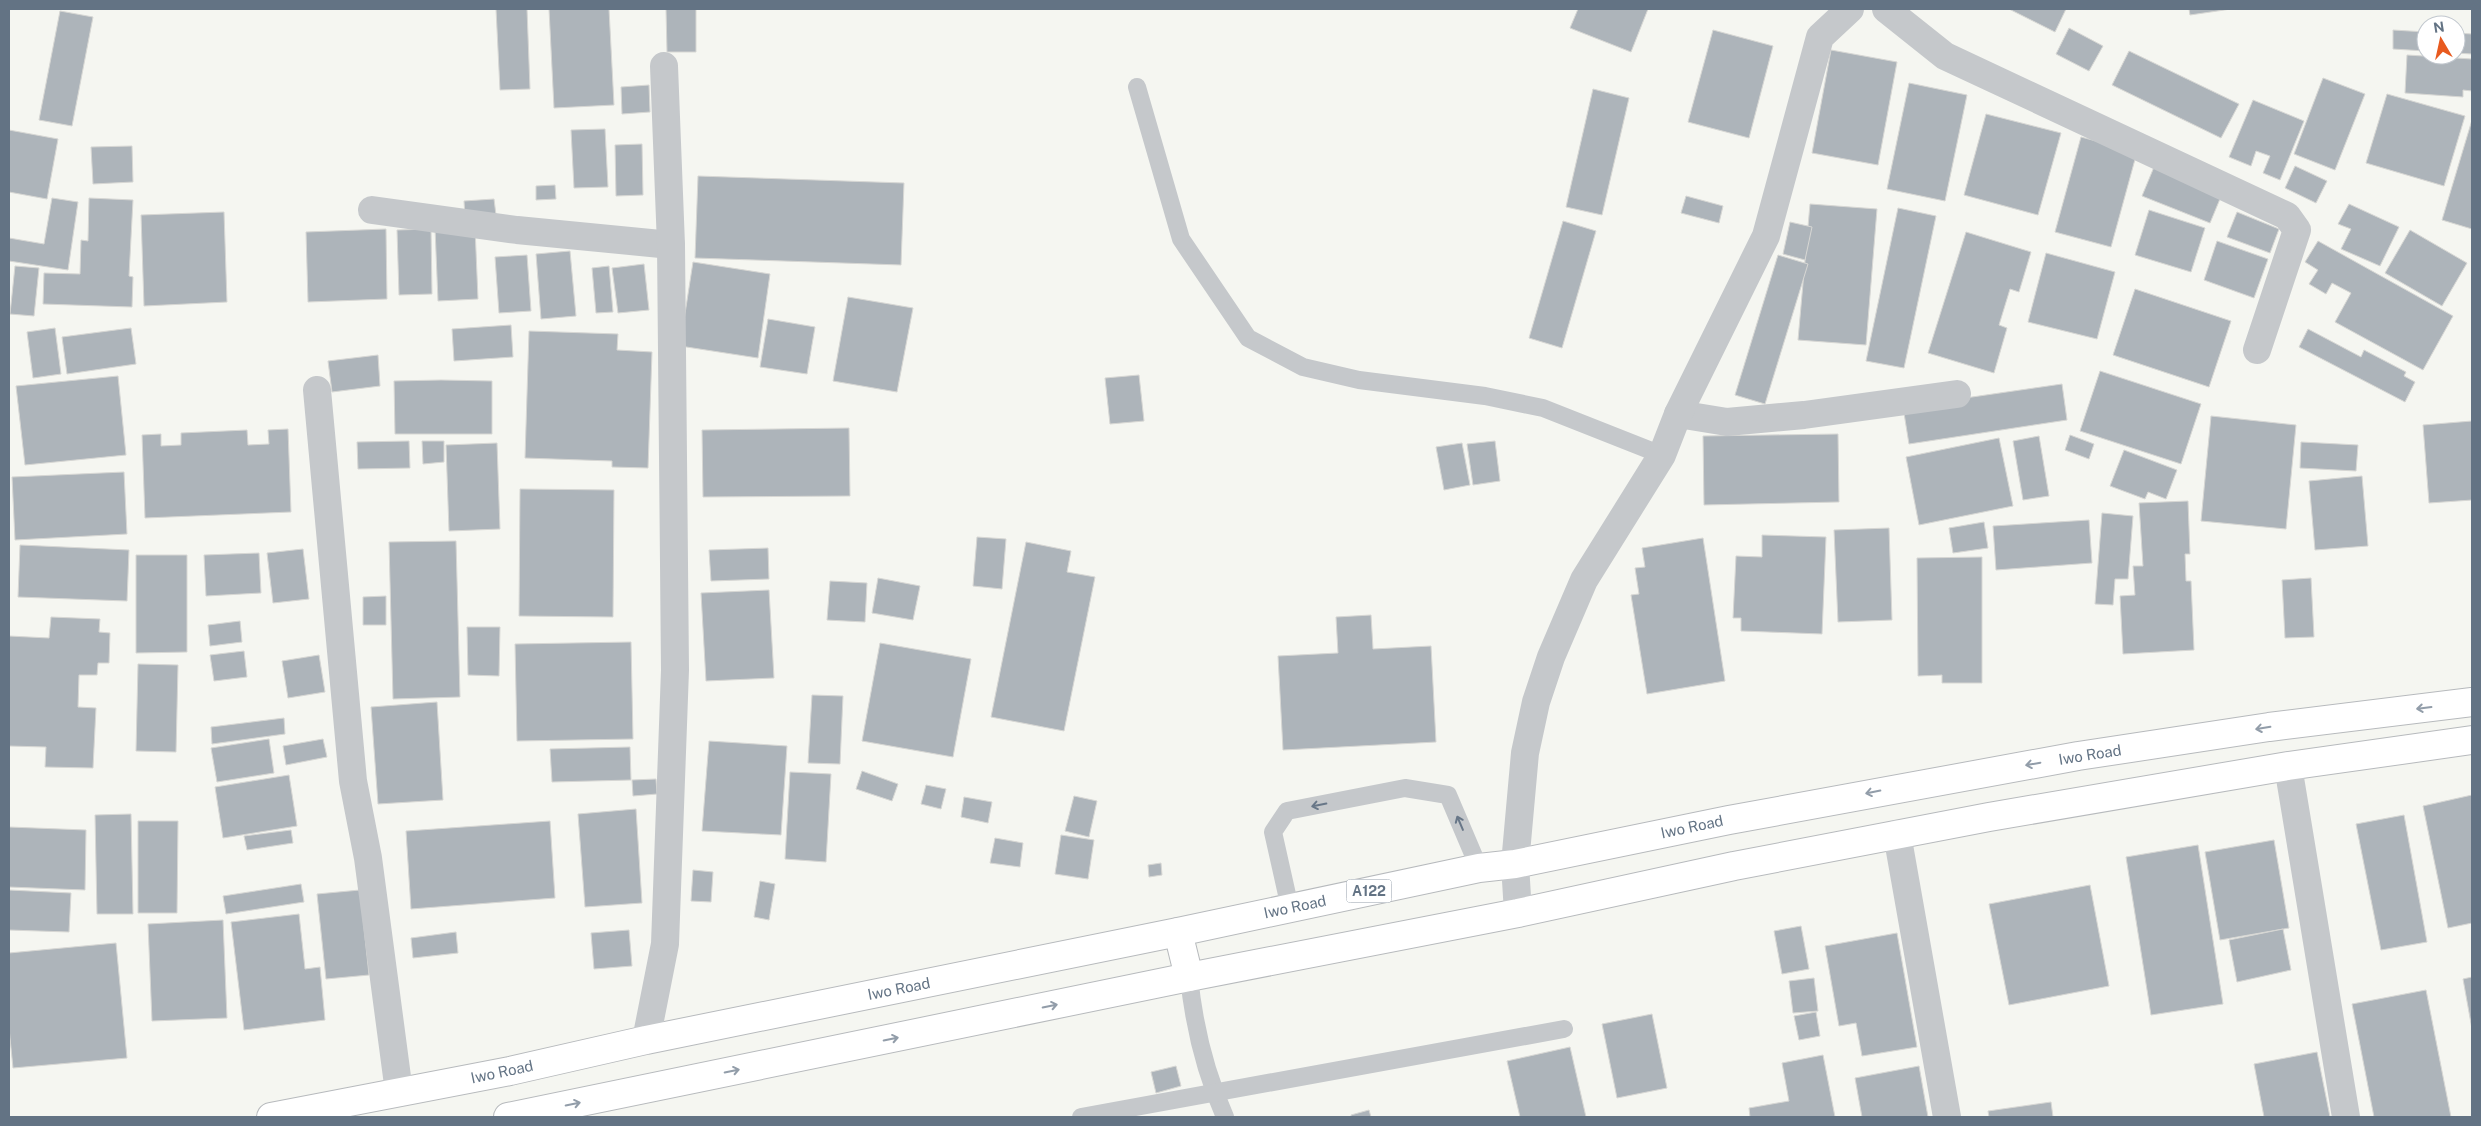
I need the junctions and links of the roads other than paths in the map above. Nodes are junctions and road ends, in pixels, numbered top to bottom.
1 (1850, 9) edge
2 (1886, 9) edge
3 (664, 66) dead end
4 (1138, 87) dead end
5 (372, 210) dead end
6 (671, 245) junction
7 (2257, 350) dead end
8 (317, 390) dead end
9 (1957, 394) dead end
10 (1678, 414) junction
11 (1662, 455) junction
12 (2472, 702) edge
13 (2472, 740) edge
14 (2288, 766) junction
15 (1897, 834) junction
16 (1514, 864) junction
17 (1479, 868) junction
18 (1290, 908) junction
19 (1518, 913) junction
20 (1178, 932) junction
21 (1189, 977) junction
22 (1564, 1029) dead end
23 (646, 1040) junction
24 (399, 1092) junction
25 (1215, 1094) junction
26 (271, 1117) edge
27 (508, 1117) edge
28 (1080, 1117) edge
29 (1224, 1117) edge
30 (1947, 1117) edge
31 (2346, 1117) edge

1 - 10 street
2 - 7 street
3 - 6 street
4 - 11 lane
5 - 6 street
6 - 23 street
8 - 24 street
9 - 10 street
10 - 11 street
11 - 16 street
12 -> 16 highway, Iwo Road / A122
13 - 14 highway
14 - 15 highway
14 - 31 street
15 - 19 highway
15 - 30 street
16 - 17 highway, Iwo Road / A122
16 - 19 street
17 - 18 highway, Iwo Road / A122
17 -> 18 lane
18 - 20 highway, Iwo Road / A122
19 - 21 highway
20 - 21 highway
20 - 23 highway, Iwo Road / A122
21 - 25 lane
27 -> 21 highway
22 - 25 lane
23 - 24 highway, Iwo Road / A122
24 - 26 highway, Iwo Road / A122
25 - 28 lane
25 - 29 lane

